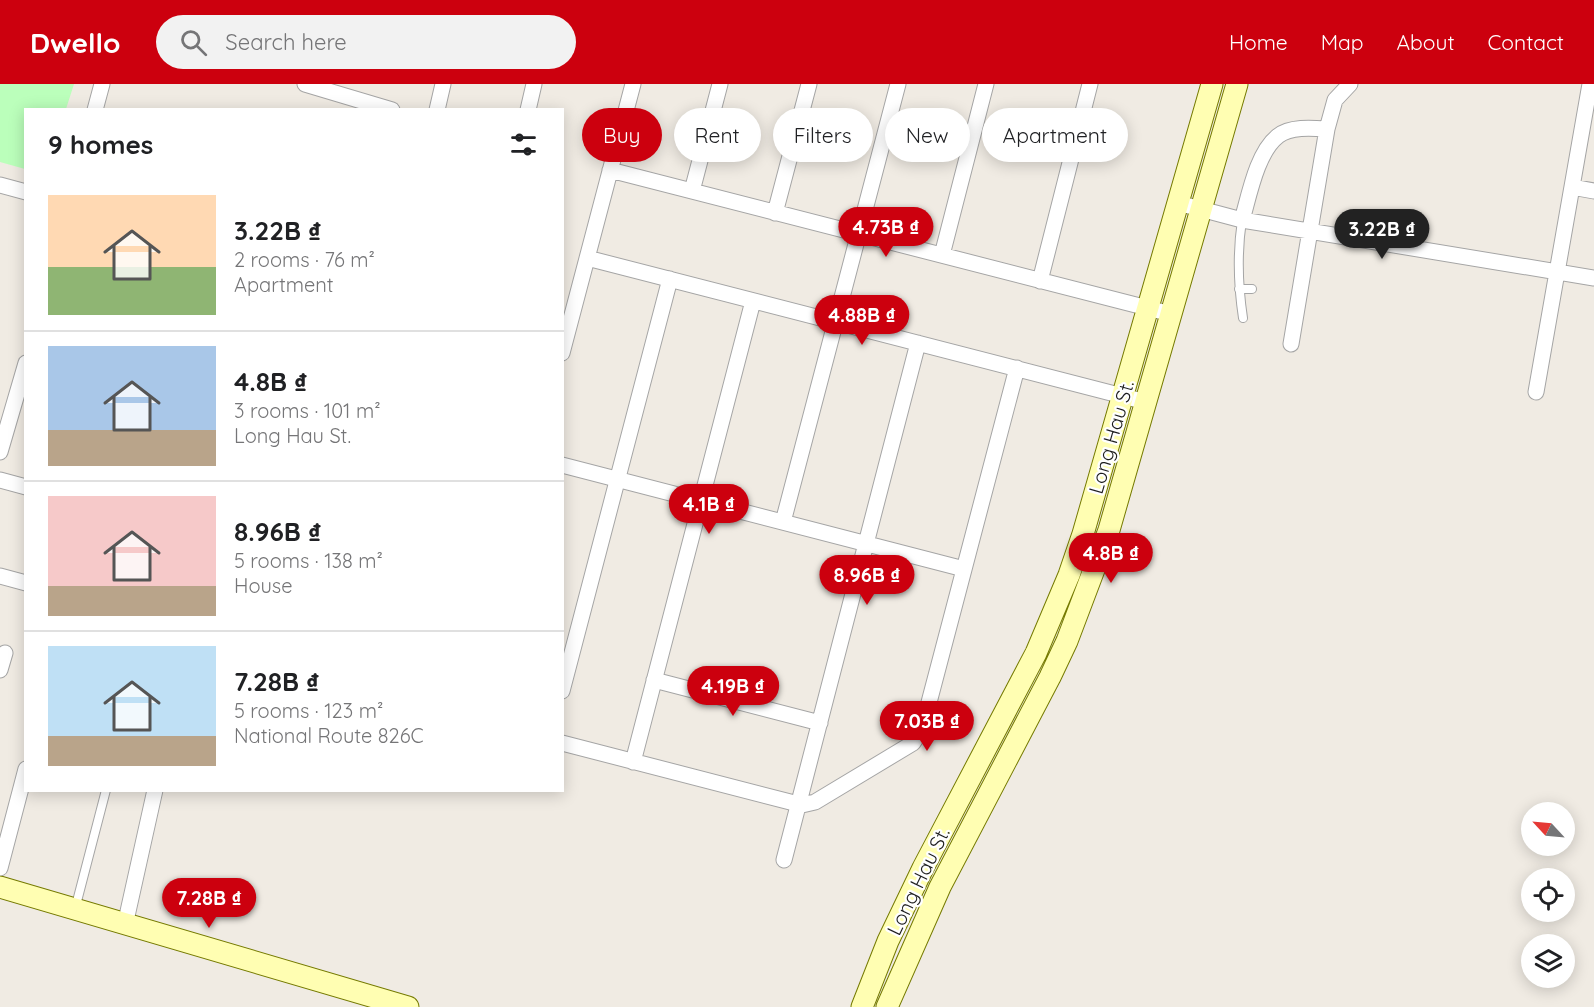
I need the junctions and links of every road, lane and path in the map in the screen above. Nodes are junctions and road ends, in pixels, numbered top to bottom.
1 (102, 84) edge
2 (304, 84) edge
3 (443, 84) edge
4 (534, 84) edge
5 (633, 84) edge
6 (720, 84) edge
7 (809, 84) edge
8 (898, 84) edge
9 (986, 84) edge
10 (1090, 84) edge
11 (1212, 84) edge
12 (1237, 84) edge
13 (1350, 84) edge
14 (1590, 84) edge
15 (353, 91) edge
16 (96, 108) edge
17 (388, 108) edge
18 (437, 108) edge
19 (528, 108) edge
20 (1327, 129) junction
21 (610, 170) junction
22 (0, 185) edge
23 (1572, 187) junction
24 (24, 191) edge
25 (692, 191) junction
26 (1594, 191) edge
27 (1178, 203) junction
28 (1201, 210) junction
29 (775, 213) junction
30 (1242, 220) junction
31 (1311, 232) junction
32 (858, 234) junction
33 (942, 255) junction
34 (587, 258) junction
35 (1558, 272) junction
36 (1594, 278) edge
37 (670, 279) junction
38 (1040, 280) junction
39 (1239, 289) junction
40 (1252, 289) dead end
41 (753, 301) junction
42 (1148, 308) junction
43 (1171, 314) junction
44 (1243, 318) dead end
45 (836, 322) junction
46 (918, 343) junction
47 (1291, 344) dead end
48 (564, 345) edge
49 (1017, 368) junction
50 (24, 370) edge
51 (1536, 392) dead end
52 (1123, 396) junction
53 (1146, 402) junction
54 (0, 452) edge
55 (564, 466) edge
56 (0, 480) edge
57 (618, 480) junction
58 (24, 486) edge
59 (701, 501) junction
60 (783, 522) junction
61 (866, 544) junction
62 (964, 569) junction
63 (0, 576) edge
64 (24, 582) edge
65 (5, 653) dead end
66 (0, 670) edge
67 (654, 680) junction
68 (564, 683) edge
69 (820, 723) junction
70 (564, 744) edge
71 (633, 762) junction
72 (24, 778) edge
73 (105, 792) edge
74 (155, 792) edge
75 (798, 805) junction
76 (784, 860) dead end
77 (0, 868) edge
78 (0, 887) edge
79 (74, 910) junction
80 (125, 925) junction
81 (408, 1007) edge
82 (862, 1007) edge
83 (887, 1007) edge

1 - 16 street
2 - 15 street
3 - 18 street
4 - 19 street
5 - 21 street
6 - 25 street
7 - 29 street
8 - 32 street
9 - 33 street
10 - 38 street
11 - 27 main road, Long Hau St.
12 - 28 main road, Long Hau St.
13 - 20 street
14 - 23 street
15 - 17 street
20 - 30 street
20 - 31 street
21 - 25 street
21 - 34 street
22 - 24 street
23 - 26 street
23 - 35 street
25 - 29 street
27 - 28 street
27 - 42 main road, Long Hau St.
28 - 30 street
28 - 43 main road, Long Hau St.
29 - 32 street
30 - 31 street
30 - 39 lane
31 - 35 street
31 - 47 street
32 - 33 street
32 - 45 street
33 - 38 street
34 - 37 street
34 - 48 street
35 - 36 street
35 - 51 street
37 - 41 street
37 - 57 street
38 - 42 street
39 - 40 lane
39 - 44 lane
41 - 45 street
41 - 59 street
42 - 43 street
42 - 52 main road, Long Hau St.
43 - 53 main road, Long Hau St.
45 - 46 street
45 - 60 street
46 - 49 street
46 - 61 street
49 - 52 street
49 - 62 street
50 - 54 street
52 - 53 street
52 - 82 main road, Long Hau St.
53 - 83 main road, Long Hau St.
55 - 57 street
56 - 58 street
57 - 59 street
57 - 68 street
59 - 60 street
59 - 67 street
60 - 61 street
61 - 62 street
61 - 69 street
62 - 75 street
63 - 64 street
65 - 66 street
67 - 69 street
67 - 71 street
69 - 75 street
70 - 71 street
71 - 75 street
72 - 77 street
73 - 79 lane
74 - 80 street
75 - 76 street
78 - 79 main road
79 - 80 main road
80 - 81 main road

